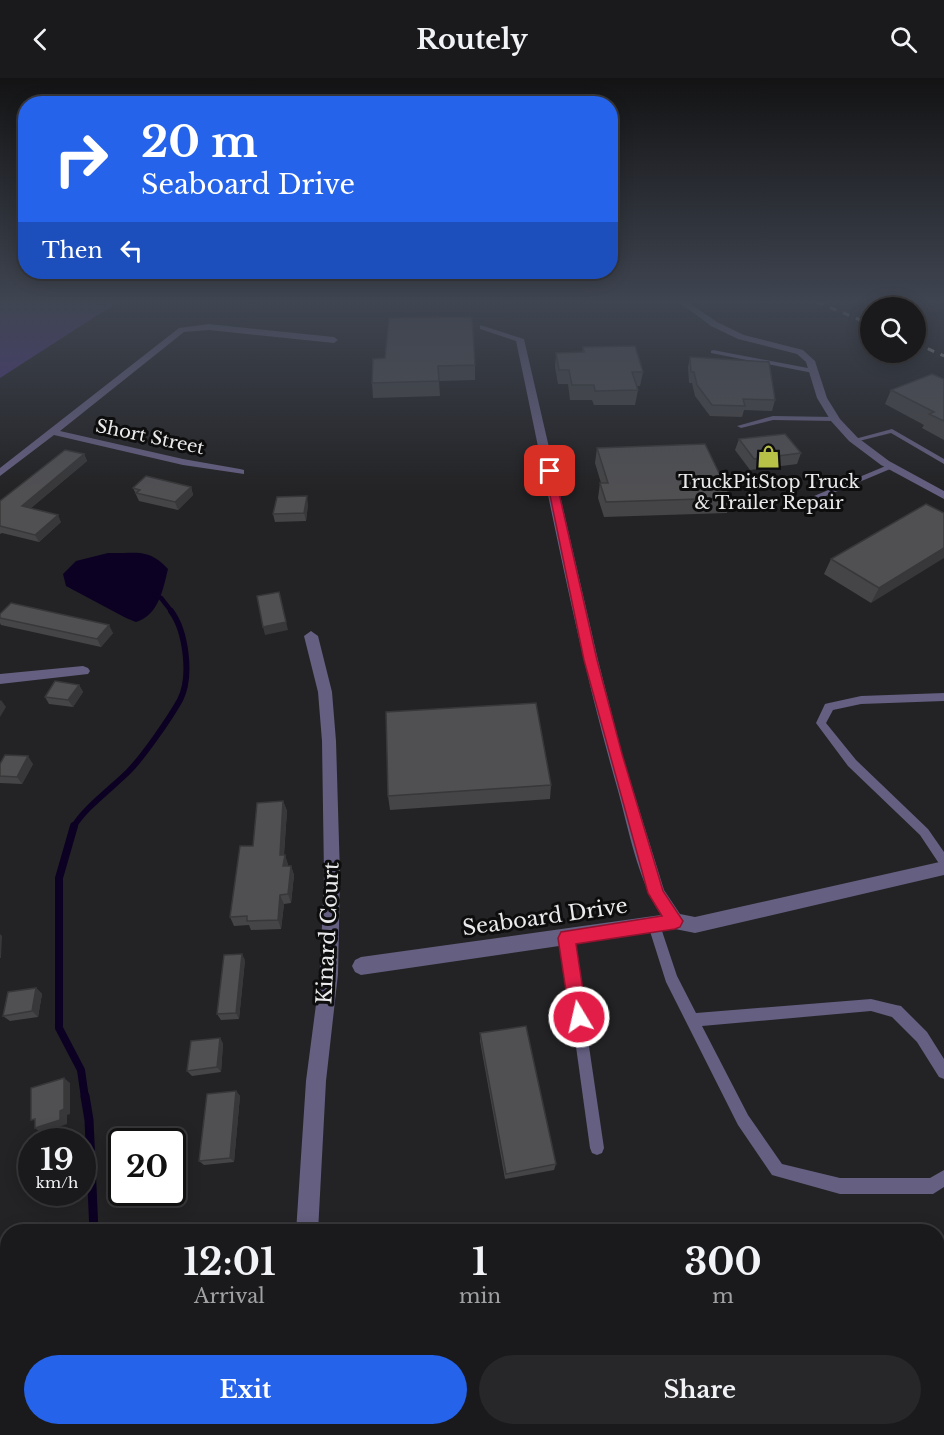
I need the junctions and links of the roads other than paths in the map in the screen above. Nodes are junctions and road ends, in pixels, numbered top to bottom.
1 (137, 365) edge
2 (526, 365) edge
3 (783, 365) edge
4 (811, 365) edge
5 (813, 371) junction
6 (835, 419) junction
7 (741, 426) dead end
8 (53, 432) junction
9 (855, 440) junction
10 (944, 462) edge
11 (891, 467) junction
12 (240, 472) dead end
13 (0, 473) edge
14 (944, 496) edge
15 (798, 504) dead end
16 (311, 636) dead end
17 (83, 671) dead end
18 (0, 679) edge
19 (944, 697) edge
20 (944, 861) edge
21 (944, 868) edge
22 (675, 921) junction
23 (654, 924) junction
24 (567, 938) junction
25 (361, 966) dead end
26 (693, 1020) junction
27 (944, 1072) edge
28 (597, 1148) dead end
29 (944, 1177) edge
30 (307, 1224) edge

1 - 8 street
2 - 22 street
3 - 5 lane
4 - 5 street
5 - 6 street
6 - 7 lane
6 - 9 street
8 - 12 street, Short Street
8 - 13 street
9 - 10 lane
9 - 11 street
11 - 14 street
11 - 15 lane
16 - 30 street, Kinard Court
17 - 18 street
19 - 20 lane
21 - 22 street, Seaboard Drive
22 - 23 street, Seaboard Drive
23 - 24 street, Seaboard Drive
23 - 26 lane
24 - 25 street, Seaboard Drive
24 - 28 lane
26 - 27 lane
26 - 29 lane

